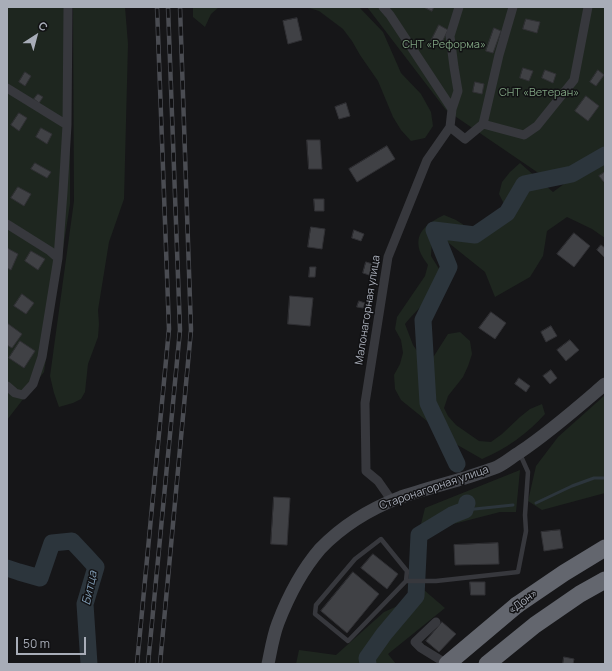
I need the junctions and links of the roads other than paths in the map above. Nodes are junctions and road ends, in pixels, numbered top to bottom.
1 (68, 7) edge
2 (383, 7) edge
3 (459, 7) edge
4 (513, 7) edge
5 (588, 7) edge
6 (7, 88) edge
7 (452, 109) junction
8 (483, 124) junction
9 (67, 125) junction
10 (450, 127) junction
11 (7, 224) edge
12 (58, 258) junction
13 (605, 384) edge
14 (7, 386) edge
15 (520, 452) junction
16 (392, 501) junction
17 (605, 548) edge
18 (605, 580) edge
19 (406, 581) junction
20 (436, 622) dead end
21 (268, 664) edge
22 (447, 664) edge
23 (487, 664) edge

1 - 9 street
2 - 7 street
3 - 7 street
4 - 8 street
5 - 8 street
6 - 9 street
7 - 10 street
8 - 10 street
9 - 12 street
10 - 16 street, Малонагорная улица
11 - 12 street
12 - 14 street
13 - 15 main road, Старонагорная улица
15 - 16 main road, Старонагорная улица
15 - 19 lane
16 - 21 main road, Старонагорная улица
17 - 22 highway, «Дон», bridge
18 - 23 highway
19 - 19 lane
20 - 22 street

